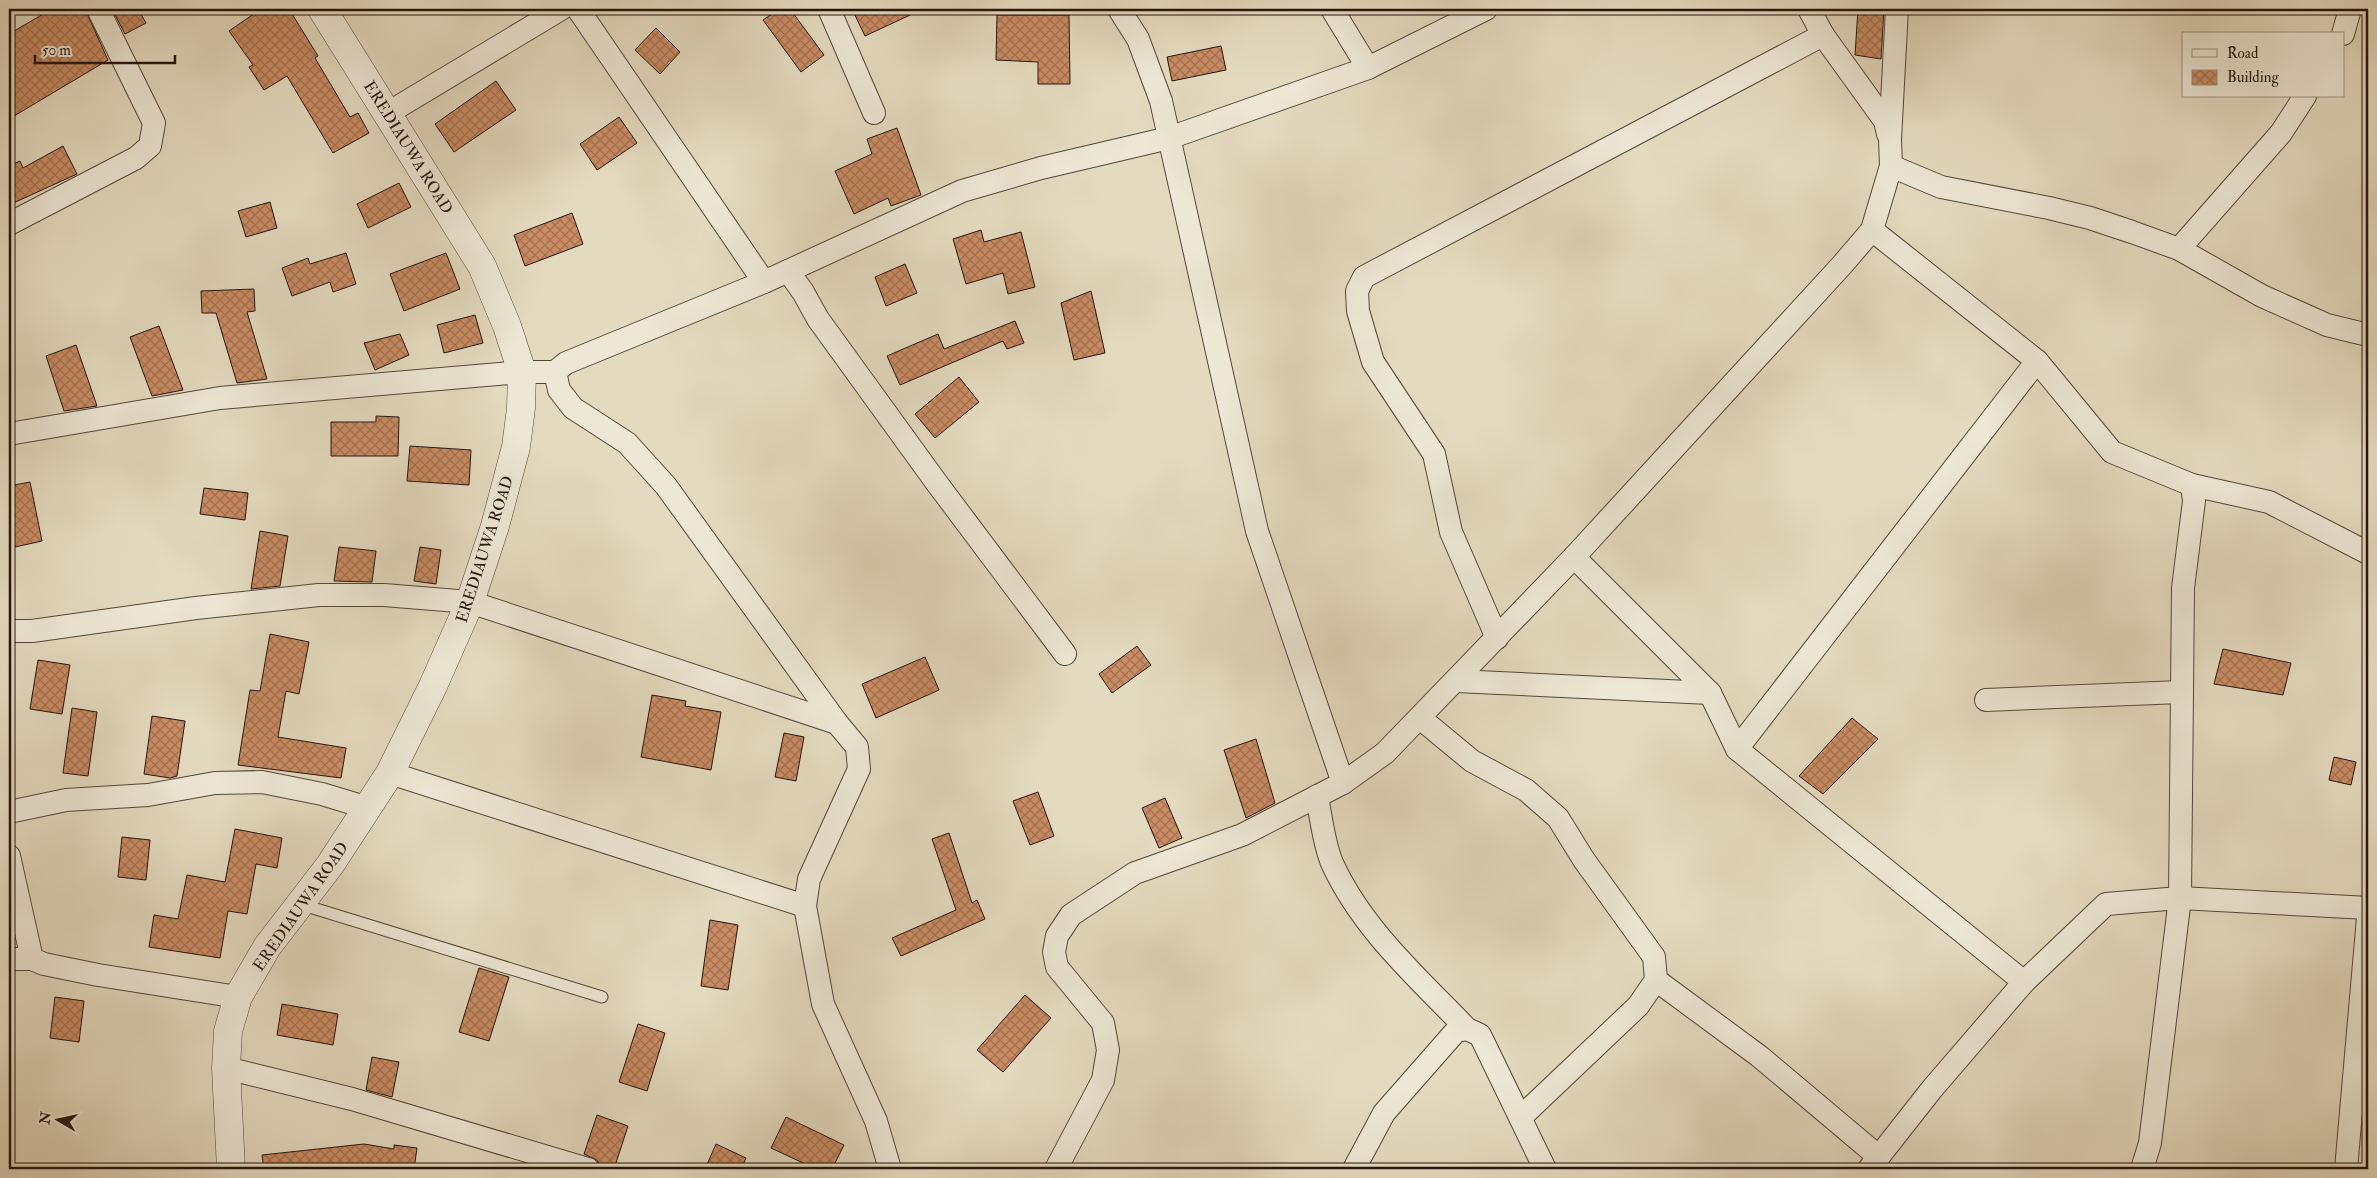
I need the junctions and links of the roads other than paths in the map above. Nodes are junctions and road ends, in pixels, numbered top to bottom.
1 (98, 9) edge
2 (322, 9) edge
3 (562, 9) edge
4 (578, 9) edge
5 (829, 9) edge
6 (1120, 9) edge
7 (1332, 9) edge
8 (1486, 9) edge
9 (1809, 9) edge
10 (1897, 9) edge
11 (2350, 9) edge
12 (2344, 32) edge
13 (1823, 34) junction
14 (1368, 68) junction
15 (2304, 98) edge
16 (388, 113) junction
17 (874, 113) dead end
18 (1170, 138) junction
19 (1890, 139) junction
20 (1891, 166) junction
21 (9, 224) edge
22 (1872, 230) junction
23 (2179, 249) junction
24 (788, 271) junction
25 (764, 282) junction
26 (2368, 334) edge
27 (2037, 361) junction
28 (522, 372) junction
29 (555, 372) junction
30 (9, 434) edge
31 (2192, 485) junction
32 (2368, 554) edge
33 (1574, 557) junction
34 (470, 602) junction
35 (9, 631) edge
36 (1497, 638) junction
37 (1065, 654) dead end
38 (1456, 681) junction
39 (2181, 692) junction
40 (1710, 693) junction
41 (1986, 700) dead end
42 (1420, 718) junction
43 (837, 723) junction
44 (1737, 749) junction
45 (390, 773) junction
46 (1343, 783) junction
47 (1317, 796) junction
48 (368, 808) junction
49 (9, 812) edge
50 (9, 856) edge
51 (2180, 898) junction
52 (300, 904) junction
53 (805, 906) junction
54 (2368, 908) edge
55 (2368, 918) edge
56 (9, 959) edge
57 (32, 960) junction
58 (1656, 980) junction
59 (2024, 982) junction
60 (238, 997) junction
61 (602, 997) dead end
62 (1467, 1029) junction
63 (226, 1068) junction
64 (1521, 1117) junction
65 (1874, 1163) edge
66 (231, 1169) edge
67 (588, 1169) edge
68 (890, 1169) edge
69 (1056, 1169) edge
70 (1354, 1169) edge
71 (1545, 1169) edge
72 (2142, 1169) edge
73 (2346, 1169) edge

1 - 21 street
2 - 16 street, EREDIAUWA ROAD
3 - 16 street
4 - 25 street
5 - 17 street
6 - 18 street
7 - 14 street
8 - 14 street
9 - 13 street
10 - 19 street
11 - 12 street
13 - 19 street
13 - 36 street
14 - 18 street
15 - 23 street
16 - 28 street, EREDIAUWA ROAD
18 - 24 street
18 - 46 street
19 - 20 street
20 - 22 street
20 - 23 street
22 - 27 street
22 - 33 street
23 - 26 street
24 - 25 street
24 - 37 street
25 - 29 street
27 - 31 street
27 - 44 street
28 - 29 street
28 - 30 street
28 - 34 street, EREDIAUWA ROAD
29 - 43 street
31 - 32 street
31 - 39 street
33 - 36 street
33 - 40 street
34 - 35 street
34 - 43 street
34 - 45 street, EREDIAUWA ROAD
36 - 38 street
38 - 40 street
38 - 42 street
39 - 41 street
39 - 51 street
40 - 44 street
42 - 46 street
42 - 58 street
43 - 53 street
44 - 59 street
45 - 48 street, EREDIAUWA ROAD
45 - 53 street
46 - 47 street
47 - 62 street
47 - 69 street
48 - 49 street
48 - 52 street, EREDIAUWA ROAD
50 - 57 street
51 - 54 street
51 - 59 street
51 - 72 street
52 - 60 street, EREDIAUWA ROAD
52 - 61 lane
53 - 68 street
55 - 73 street
56 - 57 street
57 - 60 street
58 - 64 street
58 - 65 street
59 - 65 street
60 - 63 street, EREDIAUWA ROAD
62 - 64 street
62 - 70 street
63 - 66 street, EREDIAUWA ROAD
63 - 67 street
64 - 71 street

